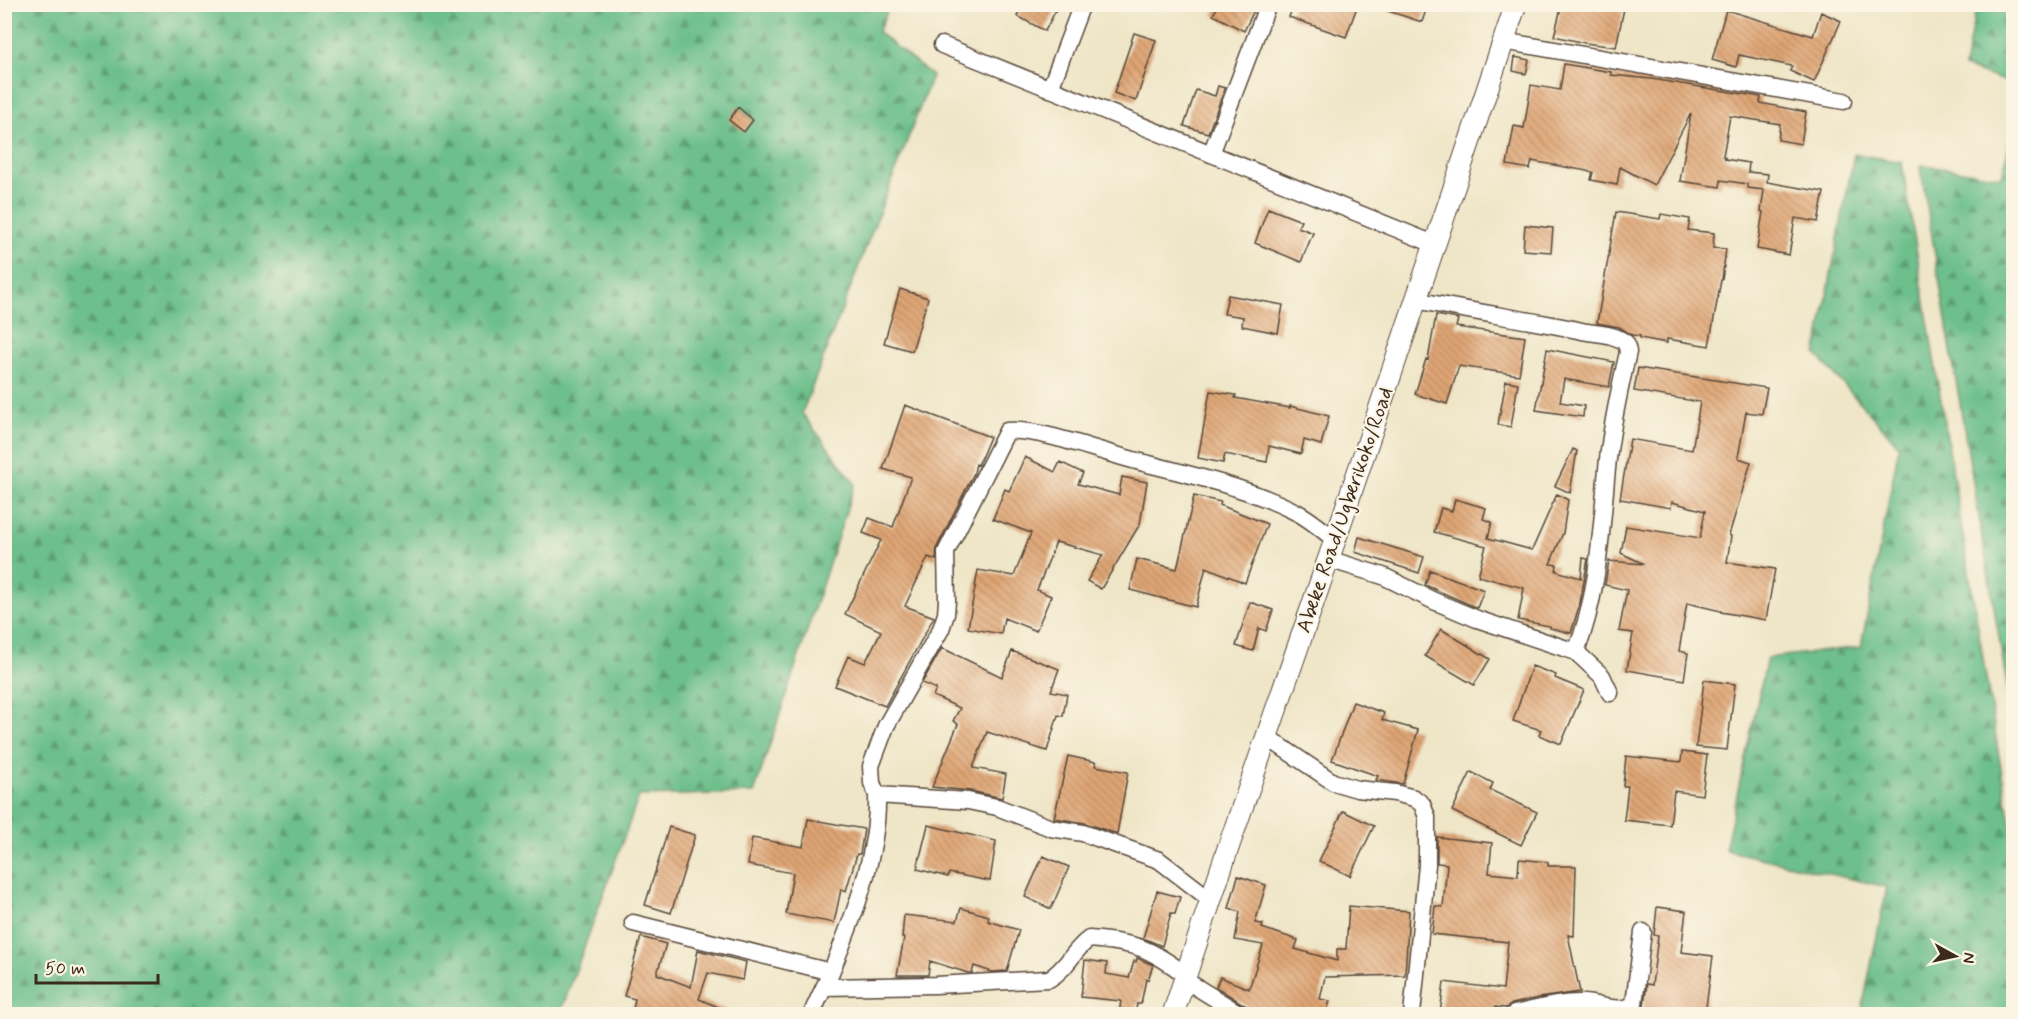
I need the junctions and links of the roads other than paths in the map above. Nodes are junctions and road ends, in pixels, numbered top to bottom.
1 (1082, 4) edge
2 (1268, 4) edge
3 (1516, 4) edge
4 (1503, 42) junction
5 (942, 45) dead end
6 (1050, 89) junction
7 (1845, 101) dead end
8 (1211, 154) junction
9 (1434, 244) junction
10 (1416, 300) junction
11 (1332, 549) junction
12 (1576, 652) junction
13 (1610, 693) dead end
14 (1267, 737) junction
15 (877, 795) junction
16 (1211, 900) junction
17 (633, 923) dead end
18 (1643, 932) dead end
19 (1185, 977) junction
20 (827, 980) junction
21 (812, 1014) edge
22 (1173, 1014) edge
23 (1240, 1014) edge
24 (1412, 1014) edge
25 (1514, 1014) edge

1 - 6 street
2 - 8 street
3 - 4 street, Abeke Road/Ugberikoko/Road
4 - 7 street
4 - 9 street, Abeke Road/Ugberikoko/Road
5 - 6 street
6 - 8 street
8 - 9 street
9 - 10 street, Abeke Road/Ugberikoko/Road
10 - 11 street, Abeke Road/Ugberikoko/Road
10 - 12 street
11 - 12 street
11 - 14 street, Abeke Road/Ugberikoko/Road
11 - 15 street
12 - 13 street
14 - 16 street, Abeke Road/Ugberikoko/Road
14 - 24 street
15 - 16 street
15 - 20 street
16 - 19 street, Abeke Road/Ugberikoko/Road
17 - 20 street
18 - 25 street
19 - 20 street
19 - 22 street, Abeke Road/Ugberikoko/Road
19 - 23 street
20 - 21 street

